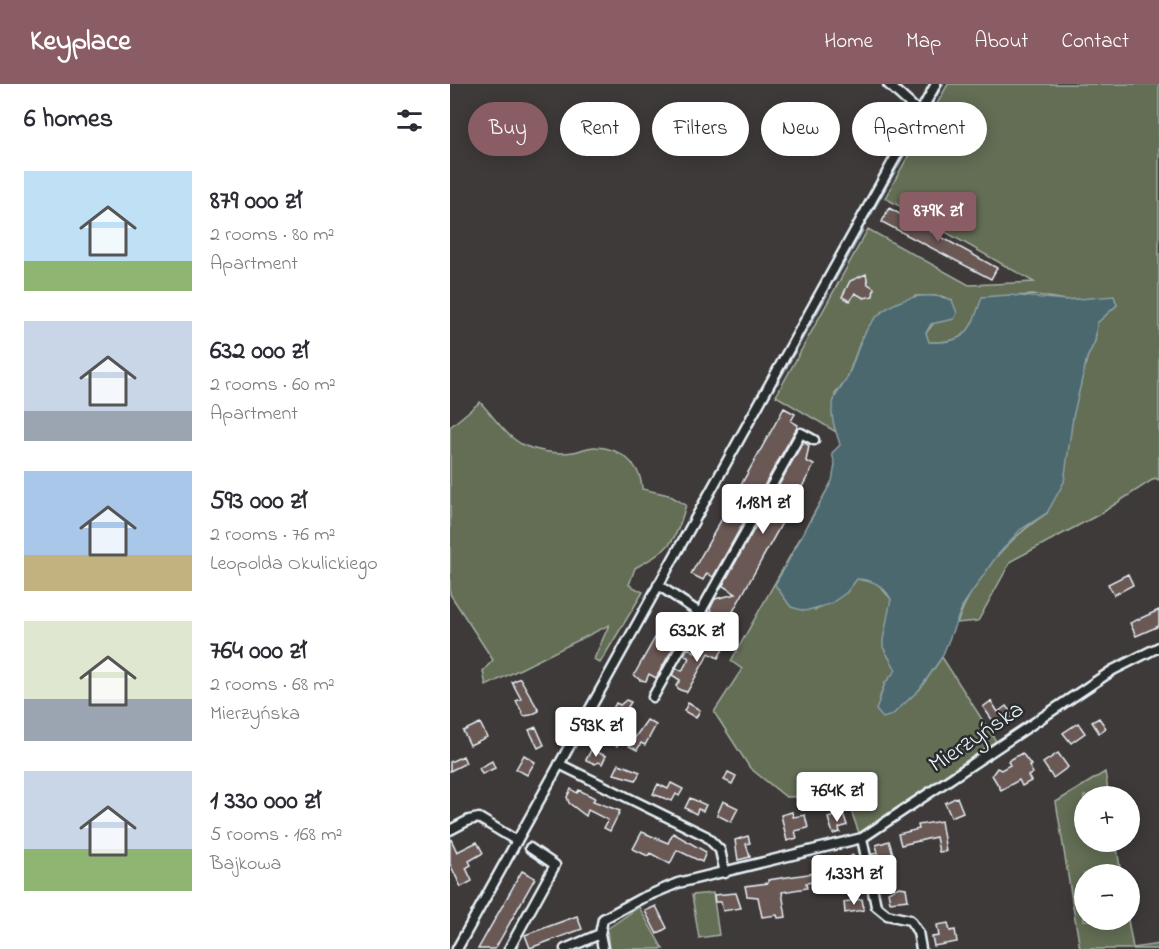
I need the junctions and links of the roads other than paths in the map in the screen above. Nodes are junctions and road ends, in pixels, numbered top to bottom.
1 (888, 84) edge
2 (936, 84) edge
3 (908, 102) edge
4 (926, 102) edge
5 (896, 156) edge
6 (814, 440) dead end
7 (658, 585) junction
8 (700, 613) junction
9 (730, 633) dead end
10 (1159, 647) edge
11 (653, 697) dead end
12 (557, 767) junction
13 (450, 830) edge
14 (862, 838) junction
15 (518, 841) junction
16 (530, 848) dead end
17 (725, 873) junction
18 (600, 934) junction
19 (457, 949) edge
20 (509, 949) edge
21 (565, 949) edge
22 (603, 949) edge
23 (921, 949) edge

1 - 3 street
2 - 4 street
5 - 7 street
6 - 8 street
7 - 8 street
7 - 12 street
8 - 9 street
8 - 11 street
10 - 14 street, Mierzyńska
12 - 15 street
12 - 17 street
13 - 15 street
14 - 17 street, Mierzyńska
14 - 23 street
15 - 19 street
16 - 20 street
17 - 18 street, Mierzyńska
18 - 21 street
18 - 22 street

